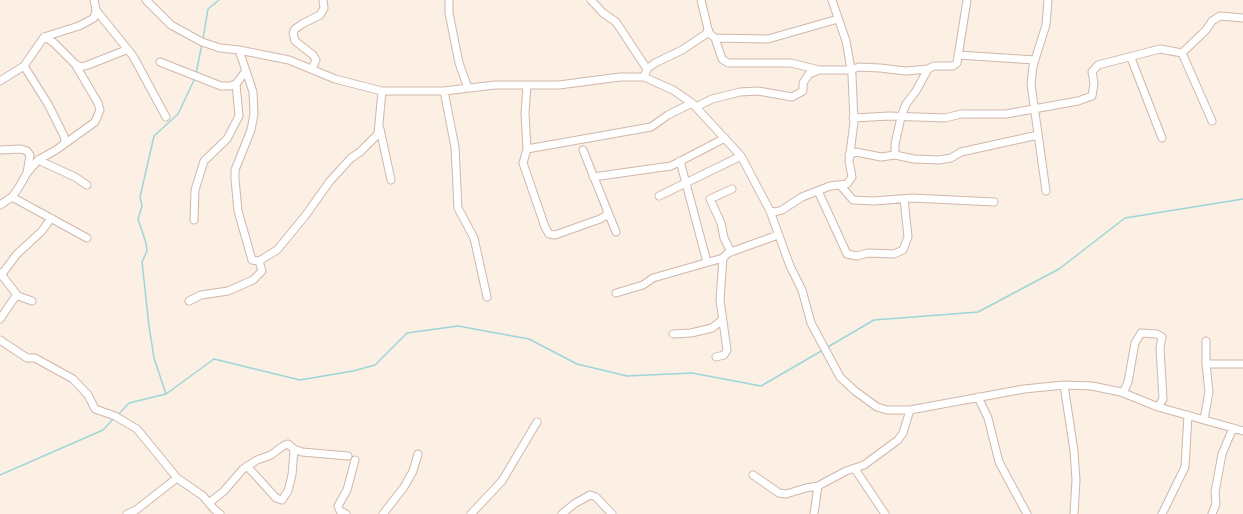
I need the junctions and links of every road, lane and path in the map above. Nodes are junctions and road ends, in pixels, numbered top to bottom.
1 (94, 0) edge
2 (146, 0) edge
3 (323, 0) edge
4 (449, 0) edge
5 (591, 0) edge
6 (700, 0) edge
7 (832, 0) edge
8 (967, 0) edge
9 (1048, 0) edge
10 (96, 10) junction
11 (1243, 18) edge
12 (838, 19) junction
13 (708, 29) junction
14 (44, 37) junction
15 (715, 38) junction
16 (126, 50) junction
17 (239, 50) junction
18 (1182, 53) junction
19 (958, 55) junction
20 (1131, 58) junction
21 (1035, 60) junction
22 (160, 62) dead end
23 (75, 64) junction
24 (24, 66) junction
25 (312, 69) junction
26 (647, 69) junction
27 (928, 69) junction
28 (819, 70) junction
29 (850, 70) junction
30 (245, 72) junction
31 (644, 77) junction
32 (0, 81) edge
33 (236, 84) junction
34 (527, 86) junction
35 (468, 88) junction
36 (382, 91) junction
37 (444, 91) junction
38 (694, 105) junction
39 (1034, 110) junction
40 (166, 117) dead end
41 (900, 117) junction
42 (853, 118) junction
43 (1212, 121) dead end
44 (380, 129) junction
45 (1038, 135) junction
46 (725, 138) junction
47 (1162, 138) dead end
48 (65, 142) junction
49 (527, 149) junction
50 (0, 150) edge
51 (583, 150) dead end
52 (849, 155) junction
53 (895, 155) junction
54 (741, 156) junction
55 (38, 160) junction
56 (680, 161) junction
57 (27, 174) junction
58 (593, 177) junction
59 (391, 180) dead end
60 (687, 183) junction
61 (87, 184) dead end
62 (841, 186) junction
63 (732, 189) dead end
64 (818, 191) junction
65 (1046, 191) dead end
66 (658, 196) dead end
67 (12, 197) junction
68 (904, 199) junction
69 (994, 202) dead end
70 (0, 205) edge
71 (770, 211) junction
72 (607, 213) junction
73 (51, 218) junction
74 (194, 220) dead end
75 (616, 232) dead end
76 (778, 235) junction
77 (87, 238) dead end
78 (731, 252) junction
79 (723, 258) junction
80 (259, 262) junction
81 (707, 262) junction
82 (1, 274) edge
83 (616, 293) dead end
84 (18, 296) junction
85 (487, 297) dead end
86 (32, 301) dead end
87 (189, 301) dead end
88 (0, 319) edge
89 (722, 320) junction
90 (673, 334) dead end
91 (0, 340) edge
92 (1206, 341) dead end
93 (716, 356) dead end
94 (1206, 364) junction
95 (1243, 364) edge
96 (1064, 385) junction
97 (1123, 393) junction
98 (978, 397) junction
99 (1158, 407) junction
100 (910, 410) junction
101 (1188, 415) junction
102 (1204, 418) junction
103 (537, 422) dead end
104 (1233, 428) junction
105 (1243, 430) edge
106 (294, 450) junction
107 (418, 454) dead end
108 (348, 456) dead end
109 (355, 460) dead end
110 (247, 466) junction
111 (855, 469) junction
112 (753, 475) dead end
113 (177, 478) junction
114 (818, 486) junction
115 (209, 503) junction
116 (127, 514) edge
117 (220, 514) edge
118 (346, 514) edge
119 (383, 514) edge
120 (471, 514) edge
121 (562, 514) edge
122 (612, 514) edge
123 (814, 514) edge
124 (885, 514) edge
125 (1027, 514) edge
126 (1074, 514) edge
127 (1162, 514) edge
128 (1212, 514) edge

1 - 10 street
2 - 17 street
3 - 25 street
4 - 35 street
5 - 26 street
6 - 13 street
7 - 12 street
8 - 19 street
9 - 21 street
10 - 14 street
10 - 16 street
11 - 18 street
12 - 15 street
12 - 29 street
13 - 15 street
13 - 26 street
14 - 23 street
14 - 24 street
15 - 28 street
16 - 23 street
16 - 40 street
17 - 25 street
17 - 30 street
18 - 20 street
18 - 43 street
19 - 21 street
19 - 27 street
20 - 39 street
20 - 47 street
21 - 39 street
22 - 33 street
23 - 48 street
24 - 32 street
24 - 48 street
25 - 36 street
26 - 31 street
27 - 29 street
27 - 41 street
28 - 29 street
28 - 38 street
29 - 42 street
30 - 33 street
30 - 80 street
31 - 34 street
31 - 38 street
33 - 74 street
34 - 35 street
34 - 49 street
35 - 37 street
36 - 37 street
36 - 44 street
37 - 85 street
38 - 46 street
38 - 49 street
39 - 41 street
39 - 45 street
41 - 42 street
41 - 53 street
42 - 52 street
44 - 59 street
44 - 80 street
45 - 53 street
45 - 65 street
46 - 54 street
46 - 56 street
48 - 55 street
49 - 72 street
50 - 57 street
51 - 58 street
52 - 53 street
52 - 62 street
54 - 60 street
54 - 71 street
55 - 57 street
55 - 61 street
56 - 58 street
56 - 60 street
57 - 67 street
58 - 72 street
60 - 66 street
60 - 81 street
62 - 64 street
62 - 68 street
63 - 78 street
64 - 68 street
64 - 71 street
67 - 70 street
67 - 73 street
68 - 69 street
71 - 76 street
72 - 75 street
73 - 77 street
73 - 82 street
76 - 78 street
76 - 100 street
78 - 79 street
79 - 81 street
79 - 89 street
80 - 87 street
81 - 83 street
82 - 84 street
84 - 86 street
84 - 88 street
89 - 90 street
89 - 93 street
91 - 113 street
92 - 94 street
94 - 95 street
94 - 102 street
96 - 97 street
96 - 98 street
96 - 126 street
97 - 99 street
97 - 99 street
98 - 100 street
98 - 125 street
99 - 101 street
100 - 111 street
101 - 102 street
101 - 127 street
102 - 104 street
103 - 120 street
104 - 105 street
104 - 128 street
106 - 108 street
106 - 110 street
106 - 110 street
107 - 119 street
109 - 118 street
110 - 115 street
111 - 114 street
111 - 124 street
112 - 114 street
113 - 115 street
113 - 116 street
114 - 123 street
115 - 117 street
121 - 122 street

